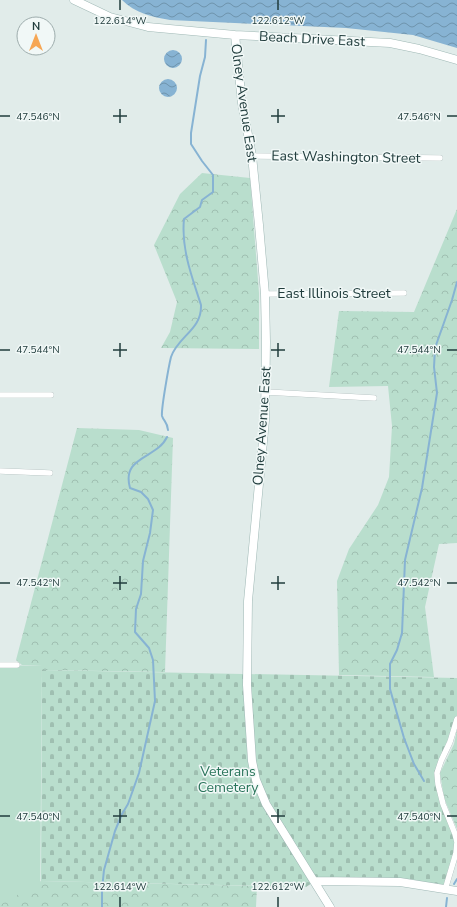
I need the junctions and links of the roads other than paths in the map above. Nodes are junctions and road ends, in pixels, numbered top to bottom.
1 (74, 0) edge
2 (235, 35) junction
3 (457, 60) edge
4 (252, 156) junction
5 (440, 158) dead end
6 (404, 293) dead end
7 (265, 294) junction
8 (266, 392) junction
9 (0, 395) edge
10 (50, 395) dead end
11 (374, 398) dead end
12 (0, 471) edge
13 (50, 473) dead end
14 (0, 665) edge
15 (17, 665) dead end
16 (457, 719) edge
17 (315, 881) junction
18 (445, 890) junction
19 (457, 891) edge
20 (330, 907) edge

1 - 2 main road, Beach Drive East
2 - 3 main road, Beach Drive East
2 - 4 main road, Olney Avenue East
4 - 5 street, East Washington Street
4 - 7 main road, Olney Avenue East
6 - 7 street, East Illinois Street
7 - 8 main road, Olney Avenue East
8 - 11 street
8 - 17 main road, Olney Avenue East
9 - 10 street
12 - 13 street
14 - 15 street
16 - 18 street
17 - 18 main road
17 - 20 main road, Olney Avenue East
18 - 19 main road

